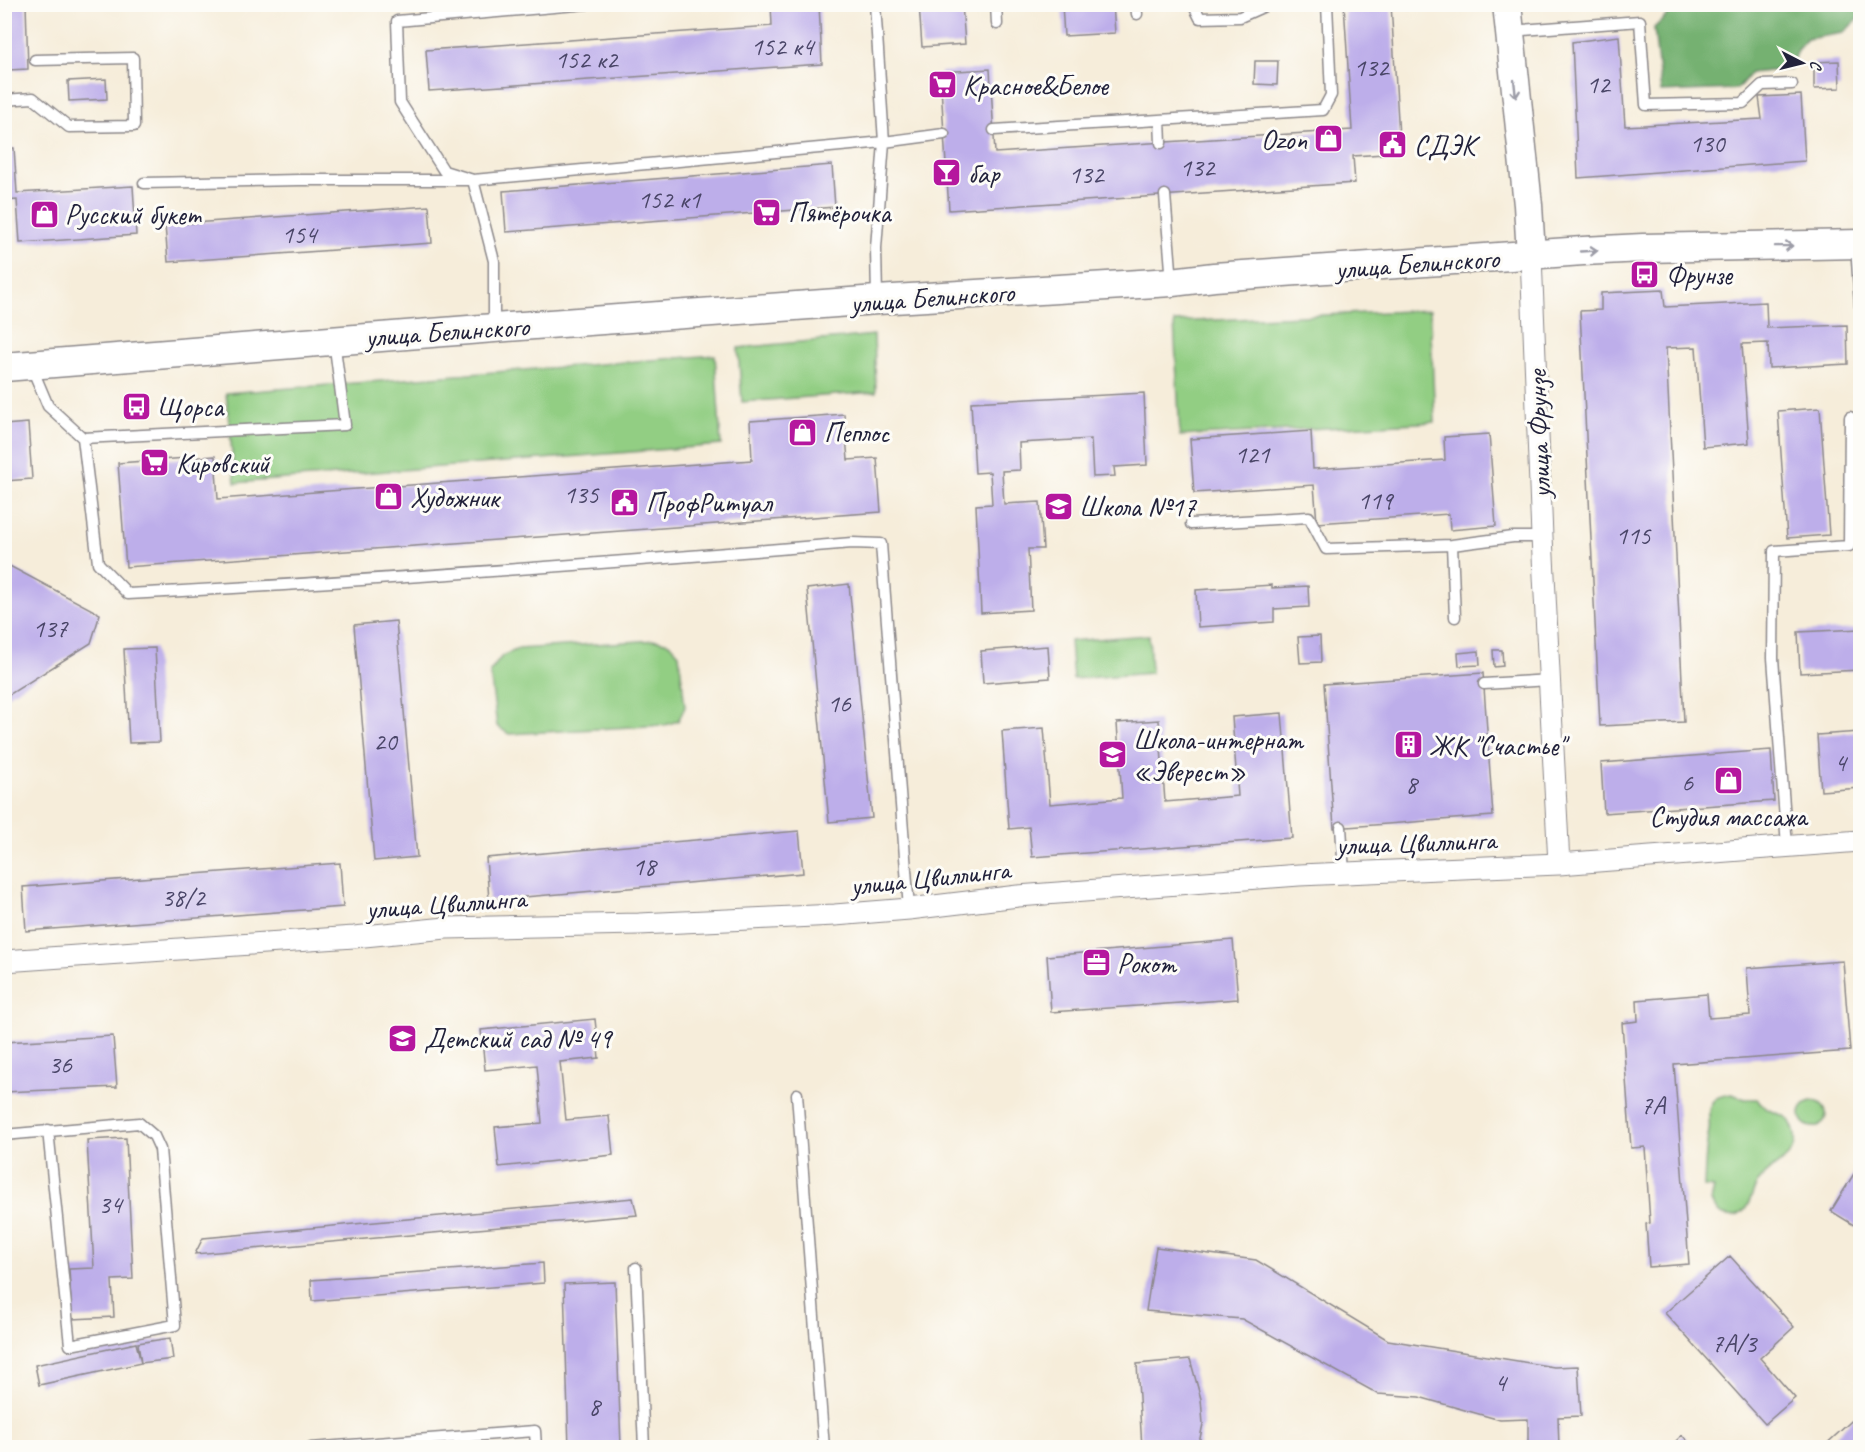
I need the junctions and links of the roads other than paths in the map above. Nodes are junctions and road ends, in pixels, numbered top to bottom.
1 (587, 4) edge
2 (875, 4) edge
3 (996, 4) edge
4 (1193, 4) edge
5 (1327, 4) edge
6 (1266, 5) edge
7 (1508, 18) edge
8 (997, 24) dead end
9 (35, 60) dead end
10 (1792, 84) dead end
11 (4, 100) edge
12 (1160, 120) junction
13 (994, 130) dead end
14 (944, 134) dead end
15 (884, 142) junction
16 (1161, 143) dead end
17 (473, 180) junction
18 (144, 183) dead end
19 (1165, 195) dead end
20 (1858, 244) edge
21 (1531, 255) junction
22 (1172, 282) junction
23 (877, 300) junction
24 (1860, 306) edge
25 (494, 328) junction
26 (334, 340) junction
27 (17, 366) edge
28 (1850, 417) dead end
29 (83, 438) junction
30 (1191, 524) dead end
31 (1542, 537) junction
32 (1452, 545) junction
33 (1455, 617) dead end
34 (1550, 680) junction
35 (1484, 684) dead end
36 (1344, 827) dead end
37 (1860, 841) edge
38 (1787, 846) junction
39 (1559, 864) junction
40 (1347, 873) junction
41 (909, 909) junction
42 (4, 961) edge
43 (797, 1094) dead end
44 (48, 1130) junction
45 (4, 1135) edge
46 (636, 1268) dead end
47 (311, 1448) edge
48 (536, 1448) edge
49 (644, 1448) edge
50 (824, 1448) edge

1 - 17 lane
2 - 15 lane
3 - 8 lane
4 - 6 lane
5 - 12 lane
7 - 10 lane
7 -> 21 main road, улица Фрунзе
9 - 11 lane
12 - 13 lane
12 - 16 lane
14 - 15 lane
15 - 17 lane
15 - 23 lane
17 - 18 lane
17 - 25 lane
19 - 22 lane
21 -> 20 main road, улица Белинского
20 - 24 lane
21 - 22 main road, улица Белинского
21 - 31 street, улица Фрунзе
22 - 23 main road, улица Белинского
23 - 25 main road, улица Белинского
25 - 26 main road, улица Белинского
26 - 27 main road, улица Белинского
26 - 29 lane
27 - 29 lane
28 - 38 lane
29 - 41 lane
30 - 32 lane
31 - 32 lane
31 - 34 street, улица Фрунзе
32 - 33 lane
34 - 35 lane
34 - 39 street, улица Фрунзе
36 - 40 lane
37 - 38 street, улица Цвиллинга
38 - 39 street, улица Цвиллинга
39 - 40 street, улица Цвиллинга
40 - 41 street, улица Цвиллинга
41 - 42 street, улица Цвиллинга
43 - 50 lane
44 - 44 lane
44 - 45 lane
46 - 49 lane
47 - 48 lane

